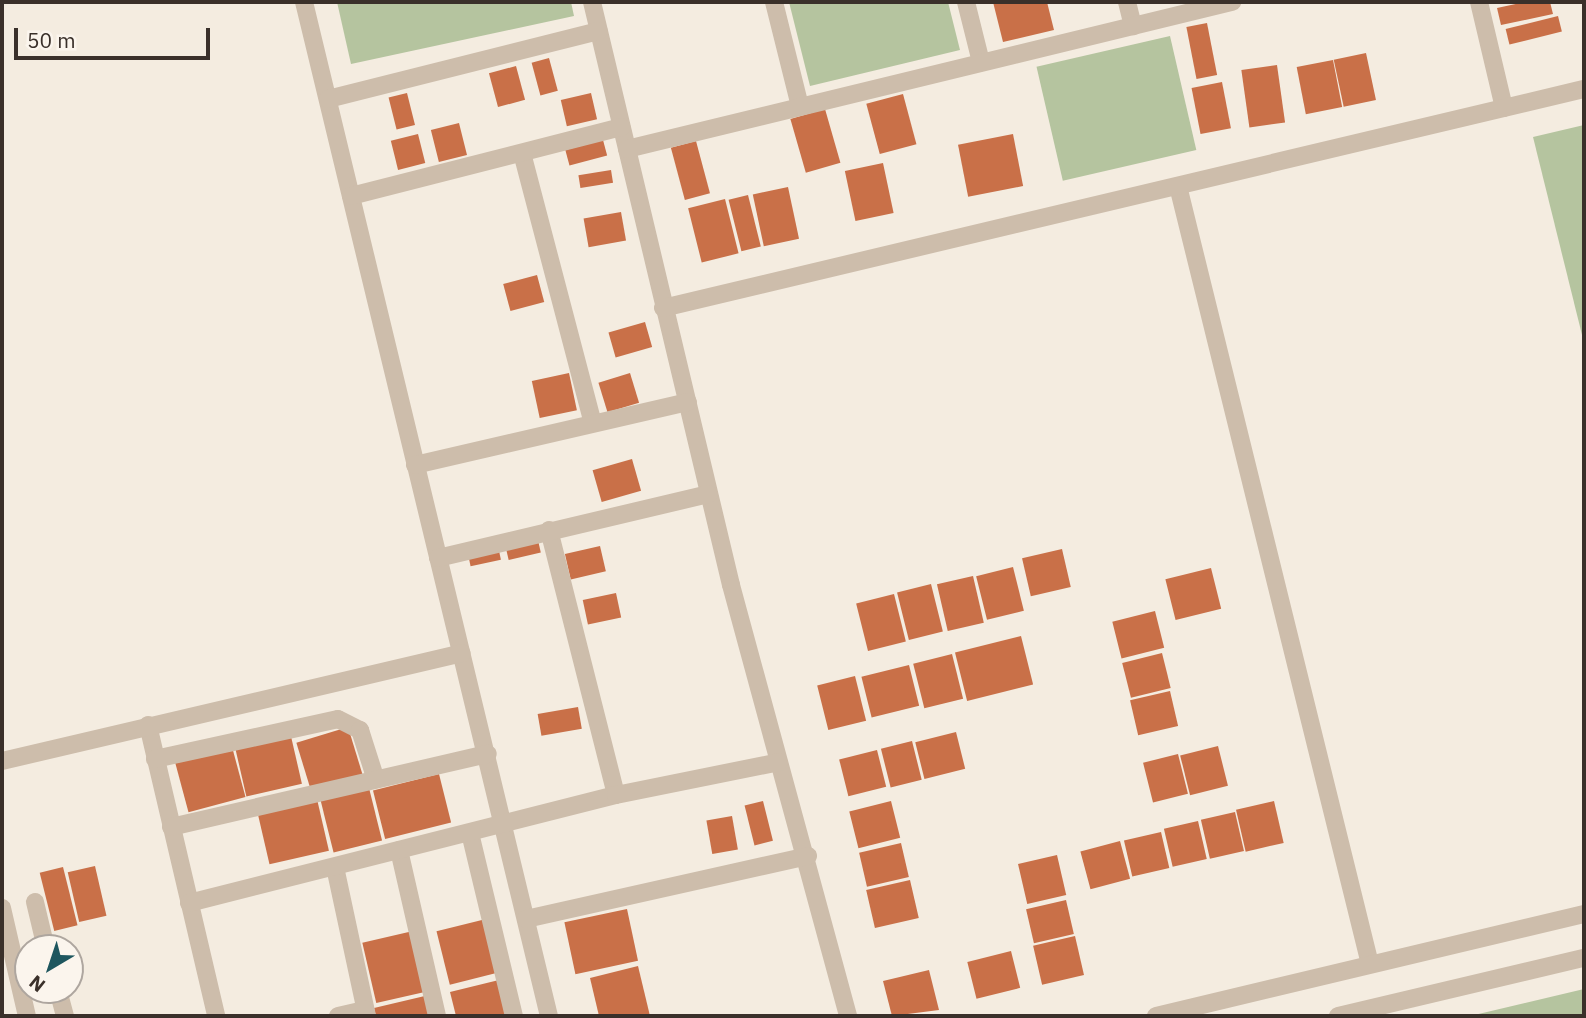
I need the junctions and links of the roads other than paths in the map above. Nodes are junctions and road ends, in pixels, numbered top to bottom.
1 (304, 2) edge
2 (592, 2) edge
3 (774, 2) edge
4 (966, 2) edge
5 (1127, 2) edge
6 (1232, 2) edge
7 (1479, 2) edge
8 (1133, 26) junction
9 (599, 32) junction
10 (981, 62) junction
11 (1584, 89) edge
12 (328, 99) junction
13 (800, 106) junction
14 (1504, 108) junction
15 (621, 127) junction
16 (627, 149) junction
17 (522, 153) junction
18 (1178, 186) junction
19 (351, 196) junction
20 (663, 308) junction
21 (688, 402) junction
22 (593, 424) junction
23 (415, 465) junction
24 (709, 495) junction
25 (549, 530) junction
26 (438, 558) junction
27 (461, 653) junction
28 (148, 725) junction
29 (488, 754) junction
30 (155, 759) junction
31 (2, 761) edge
32 (779, 762) junction
33 (376, 779) junction
34 (616, 795) junction
35 (505, 824) junction
36 (171, 827) junction
37 (470, 832) junction
38 (399, 850) junction
39 (808, 856) junction
40 (335, 867) junction
41 (35, 902) dead end
42 (189, 903) junction
43 (2, 908) edge
44 (1584, 914) edge
45 (526, 919) junction
46 (43, 934) edge
47 (1584, 958) edge
48 (1370, 964) junction
49 (366, 1013) edge
50 (27, 1016) edge
51 (216, 1016) edge
52 (338, 1016) edge
53 (437, 1016) edge
54 (514, 1016) edge
55 (549, 1016) edge
56 (848, 1016) edge
57 (1156, 1016) edge
58 (1338, 1016) edge

1 - 12 street
2 - 9 street
3 - 13 street
4 - 10 street
5 - 8 street
6 - 8 street
7 - 14 street
8 - 10 street
9 - 12 street
9 - 15 street
10 - 13 street
11 - 14 street
12 - 19 street
13 - 16 street
14 - 18 street
15 - 16 street
15 - 17 street
16 - 20 street
17 - 19 street
17 - 22 street
18 - 20 street
18 - 48 street
19 - 23 street
20 - 21 street
21 - 22 street
21 - 24 street
22 - 23 street
23 - 26 street
24 - 25 street
24 - 32 street
25 - 26 street
25 - 34 street
26 - 27 street
27 - 28 street
27 - 29 street
28 - 30 street
28 - 31 street
29 - 33 street
29 - 35 street
30 - 33 street
30 - 36 street
32 - 34 street
32 - 39 street
33 - 36 street
34 - 35 street
35 - 37 street
35 - 45 street
36 - 42 street
37 - 38 street
37 - 54 street
38 - 40 street
38 - 53 street
39 - 45 street
39 - 56 street
40 - 42 street
40 - 49 street
41 - 46 street
42 - 51 street
43 - 50 street
44 - 48 street
45 - 55 street
47 - 58 street
48 - 57 street
49 - 52 street

